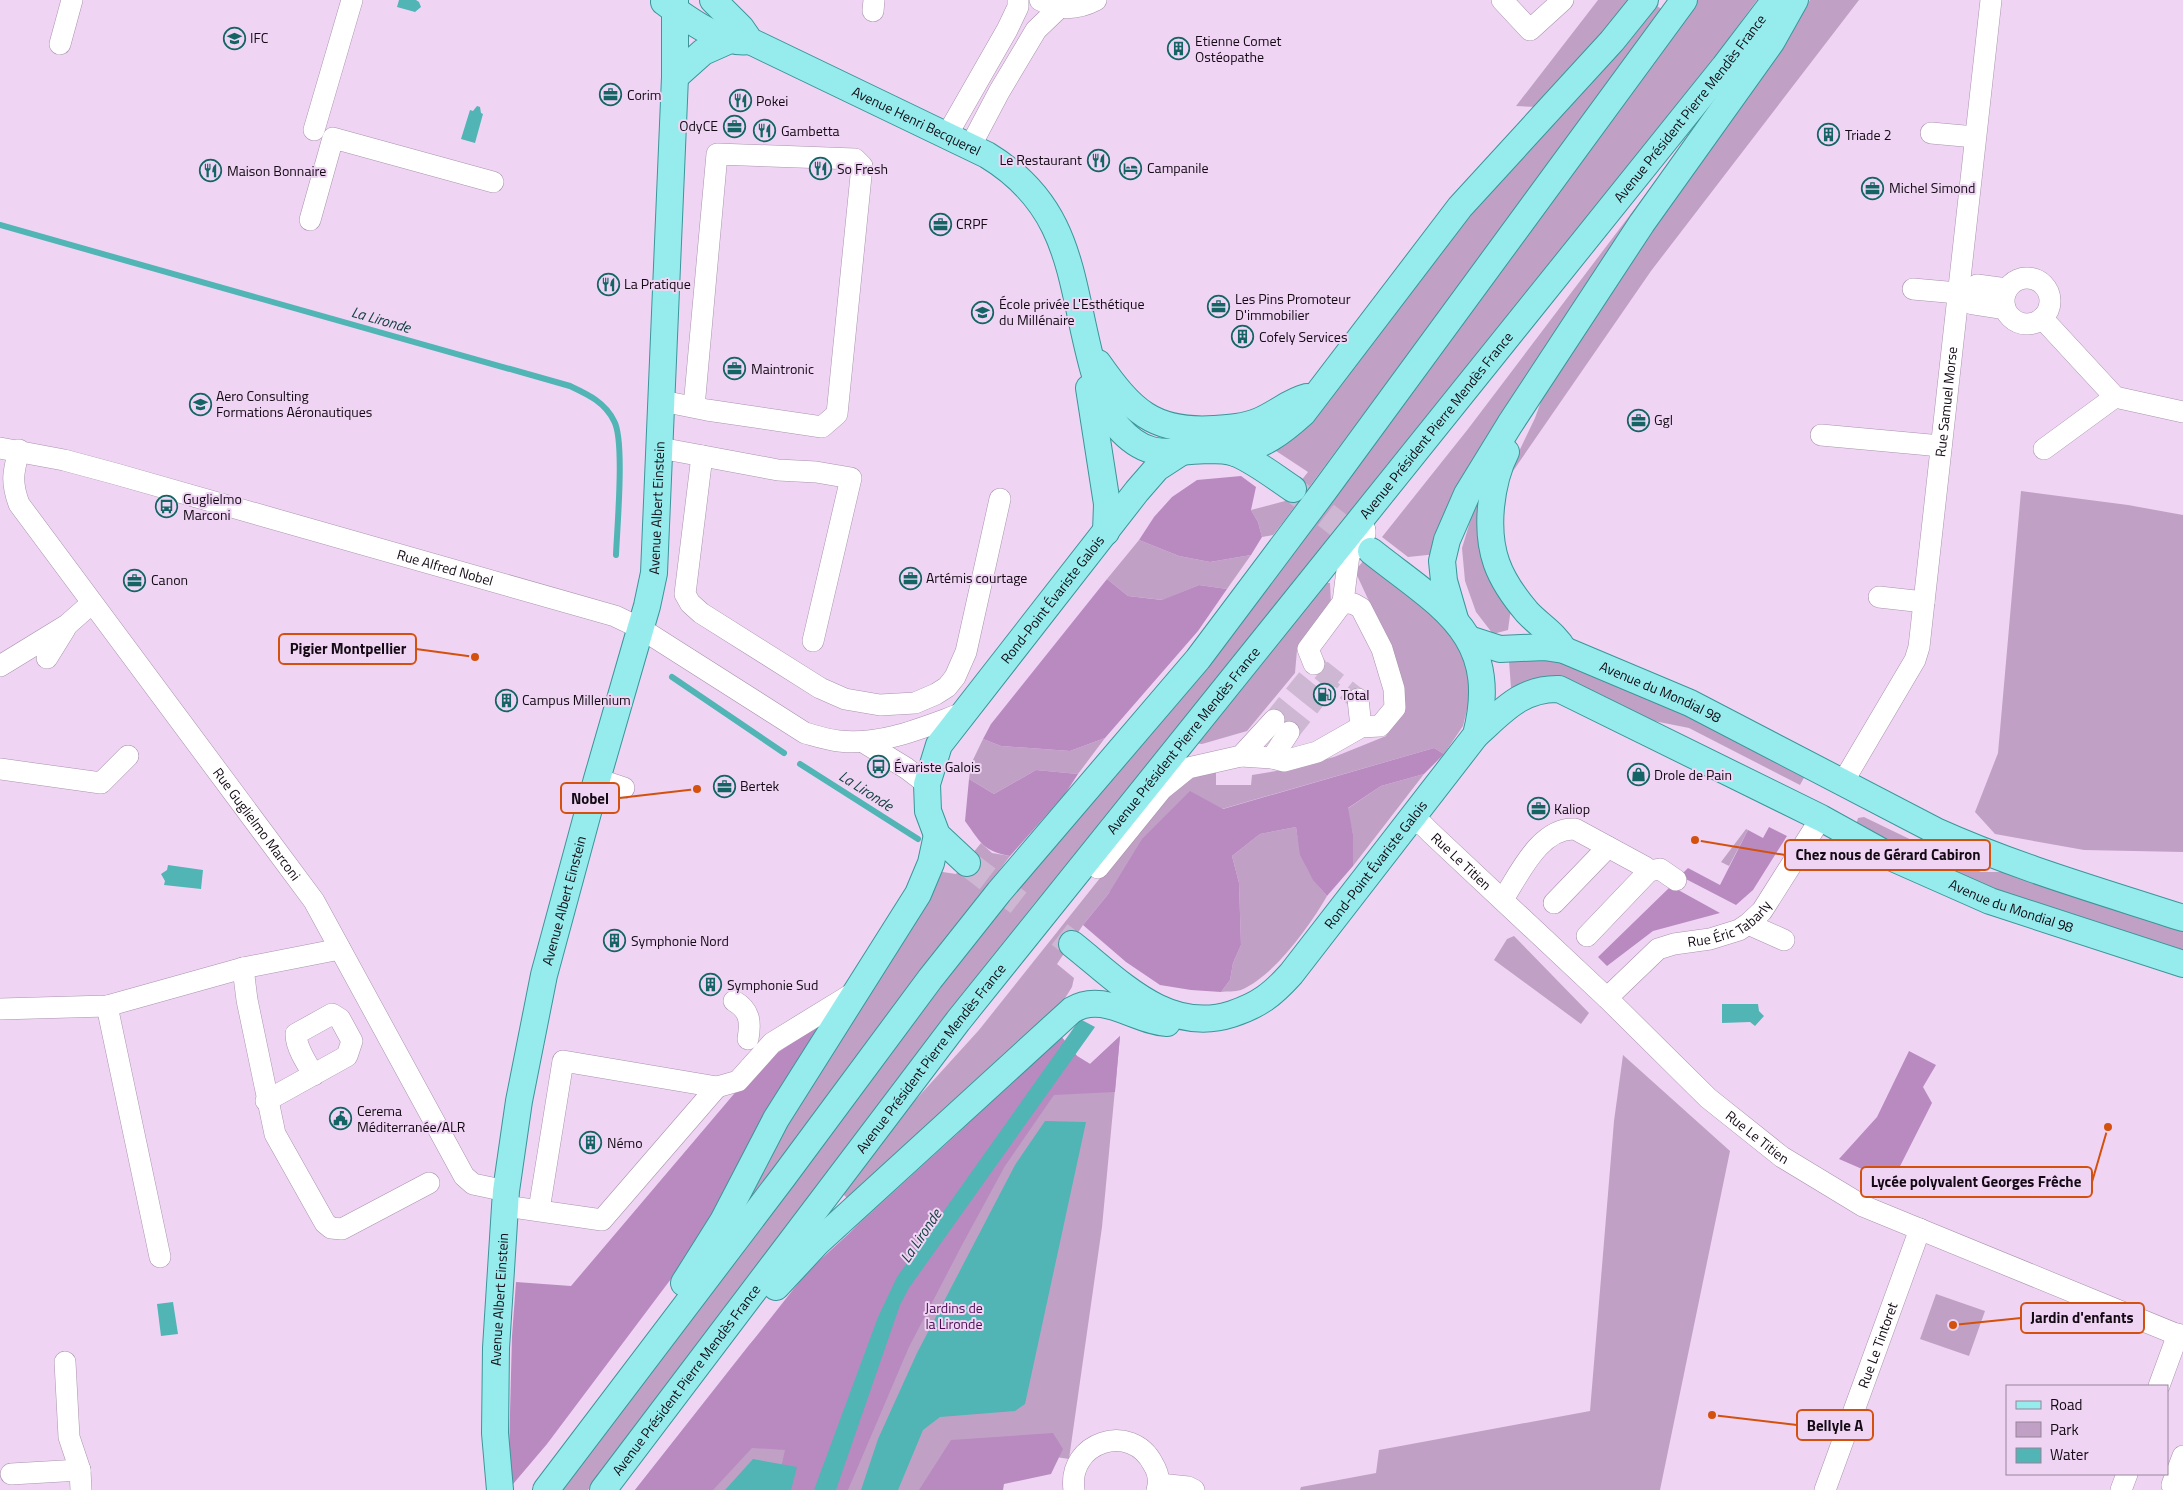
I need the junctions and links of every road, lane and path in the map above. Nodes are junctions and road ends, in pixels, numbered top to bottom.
1 (72, 0) edge
2 (352, 0) edge
3 (713, 0) edge
4 (1018, 0) edge
5 (1040, 0) edge
6 (1096, 0) edge
7 (1502, 0) edge
8 (1563, 0) edge
9 (1645, 0) edge
10 (1684, 0) edge
11 (1775, 0) edge
12 (1795, 0) edge
13 (1991, 0) edge
14 (670, 3) edge
15 (1060, 7) junction
16 (740, 41) junction
17 (60, 44) dead end
18 (675, 77) junction
19 (314, 130) dead end
20 (1931, 133) dead end
21 (947, 136) junction
22 (1975, 137) junction
23 (970, 147) junction
24 (493, 182) dead end
25 (310, 220) dead end
26 (1913, 289) dead end
27 (1955, 293) junction
28 (2006, 299) junction
29 (2042, 318) junction
30 (1087, 347) junction
31 (1318, 394) junction
32 (2115, 398) junction
33 (662, 401) junction
34 (694, 407) junction
35 (2183, 412) edge
36 (1510, 424) junction
37 (1822, 435) dead end
38 (1942, 446) junction
39 (660, 448) junction
40 (9, 449) edge
41 (2044, 449) dead end
42 (1180, 453) junction
43 (1234, 453) junction
44 (702, 456) junction
45 (778, 470) junction
46 (834, 488) dead end
47 (1293, 489) tunnel mouth
48 (1000, 499) dead end
49 (1366, 515) junction
50 (1106, 532) junction
51 (1371, 551) tunnel mouth
52 (1879, 597) dead end
53 (1343, 602) junction
54 (1924, 602) junction
55 (92, 603) junction
56 (67, 625) junction
57 (640, 628) junction
58 (1462, 629) junction
59 (813, 641) dead end
60 (1564, 650) junction
61 (47, 658) dead end
62 (1314, 664) tunnel mouth
63 (0, 666) edge
64 (1358, 699) dead end
65 (964, 712) junction
66 (1361, 727) junction
67 (1476, 735) junction
68 (865, 742) junction
69 (128, 756) dead end
70 (1241, 756) junction
71 (1272, 758) junction
72 (0, 769) edge
73 (597, 779) junction
74 (1843, 782) junction
75 (926, 784) junction
76 (624, 788) dead end
77 (1821, 818) junction
78 (1410, 822) junction
79 (937, 835) junction
80 (1608, 847) junction
81 (967, 863) tunnel mouth
82 (1650, 872) junction
83 (1676, 880) dead end
84 (1503, 899) junction
85 (1554, 903) dead end
86 (2183, 918) edge
87 (1748, 924) junction
88 (1588, 936) dead end
89 (1784, 940) dead end
90 (1072, 944) tunnel mouth
91 (340, 949) junction
92 (2183, 964) edge
93 (243, 968) junction
94 (860, 990) junction
95 (1607, 998) junction
96 (734, 1001) dead end
97 (107, 1006) junction
98 (0, 1009) edge
99 (1196, 1020) junction
100 (958, 1021) junction
101 (748, 1039) dead end
102 (314, 1076) dead end
103 (717, 1087) junction
104 (266, 1101) junction
105 (429, 1184) dead end
106 (505, 1198) junction
107 (539, 1210) junction
108 (1920, 1229) junction
109 (160, 1256) dead end
110 (749, 1298) junction
111 (676, 1320) junction
112 (2181, 1336) edge
113 (65, 1362) dead end
114 (2159, 1385) edge
115 (2183, 1456) edge
116 (11, 1474) dead end
117 (2127, 1475) edge
118 (80, 1480) edge
119 (1158, 1487) edge
120 (500, 1490) edge
121 (546, 1490) edge
122 (603, 1490) edge
123 (1074, 1490) edge
124 (1194, 1490) edge
125 (1825, 1490) edge
126 (2121, 1490) edge
127 (2176, 1490) edge

1 - 17 street
2 - 19 street
3 - 16 main road, Avenue Henri Becquerel
4 - 21 street
5 - 15 street
6 - 15 street
7 - 8 street
9 - 31 main road
10 - 111 main road
11 - 49 main road, Avenue Président Pierre Mendès France
12 - 36 main road
13 - 22 street, Rue Samuel Morse
14 - 16 main road, Avenue Henri Becquerel
14 - 18 main road, Avenue Albert Einstein
15 - 23 street
16 - 18 main road
16 - 21 main road, Avenue Henri Becquerel
18 - 33 main road, Avenue Albert Einstein
20 - 22 street
21 - 23 main road, Avenue Henri Becquerel
22 - 27 street, Rue Samuel Morse
23 - 30 main road, Avenue Henri Becquerel
24 - 25 street
26 - 27 street
27 - 28 street
27 - 38 street, Rue Samuel Morse
28 - 29 street
28 - 29 street
29 - 32 street
30 - 31 main road
30 - 42 main road, Avenue Henri Becquerel
30 - 50 main road, Avenue Henri Becquerel
31 - 43 main road
32 - 35 street
32 - 41 street
33 - 34 street
33 - 39 main road, Avenue Albert Einstein
34 - 34 street
36 - 58 main road
36 - 60 main road
37 - 38 street
38 - 54 street, Rue Samuel Morse
39 - 44 street
39 - 57 main road, Avenue Albert Einstein
40 - 55 street, Rue Guglielmo Marconi
40 - 57 street, Rue Alfred Nobel
42 - 43 main road, Rond-Point Évariste Galois
42 - 50 main road, Rond-Point Évariste Galois
43 - 47 main road, Rond-Point Évariste Galois
44 - 45 street
44 - 48 street
45 - 46 street
45 - 59 street
49 - 53 street
49 - 100 main road, Avenue Président Pierre Mendès France
50 - 65 main road, Rond-Point Évariste Galois
51 - 58 main road, Rond-Point Évariste Galois
52 - 54 street
53 - 62 street
53 - 66 street
54 - 74 street, Rue Samuel Morse
55 - 56 street
55 - 91 street, Rue Guglielmo Marconi
56 - 61 street
56 - 63 street
57 - 68 street, Rue Alfred Nobel
57 - 73 main road, Avenue Albert Einstein
58 - 60 main road, Avenue du Mondial 98
58 - 67 main road, Rond-Point Évariste Galois
60 - 74 main road, Avenue du Mondial 98
64 - 66 street
65 - 68 street, Rue Alfred Nobel
65 - 75 main road, Rond-Point Évariste Galois
66 - 71 street
67 - 77 main road, Avenue du Mondial 98
67 - 78 main road, Rond-Point Évariste Galois
68 - 75 street
69 - 72 street
70 - 71 street
70 - 71 street
70 - 100 street
73 - 76 street
73 - 106 main road, Avenue Albert Einstein
74 - 77 main road
74 - 86 main road, Avenue du Mondial 98
75 - 79 main road, Rond-Point Évariste Galois
77 - 87 street, Rue Éric Tabarly
77 - 92 main road, Avenue du Mondial 98
78 - 84 street, Rue Le Titien
78 - 99 main road, Rond-Point Évariste Galois
79 - 81 main road, Rond-Point Évariste Galois
79 - 94 main road
80 - 82 street
80 - 84 street
80 - 85 street
82 - 83 street
82 - 88 street
84 - 95 street, Rue Le Titien
87 - 89 street
87 - 95 street, Rue Éric Tabarly
90 - 99 main road, Rond-Point Évariste Galois
91 - 93 street
91 - 106 street, Rue Guglielmo Marconi
93 - 97 street
93 - 104 street
94 - 103 street
94 - 111 main road
95 - 108 street, Rue Le Titien
96 - 101 street
97 - 98 street
97 - 109 street
99 - 110 main road
100 - 110 main road, Avenue Président Pierre Mendès France
102 - 104 street
103 - 107 street, Rue Guglielmo Marconi
103 - 107 street
104 - 105 street
106 - 107 street, Rue Guglielmo Marconi
106 - 120 main road, Avenue Albert Einstein
108 - 112 street, Rue Le Titien
108 - 125 street, Rue Le Tintoret
110 - 122 main road, Avenue Président Pierre Mendès France
111 - 121 main road
112 - 114 street
113 - 118 street
115 - 127 street
116 - 118 street
117 - 126 street
119 - 123 street
119 - 124 street

